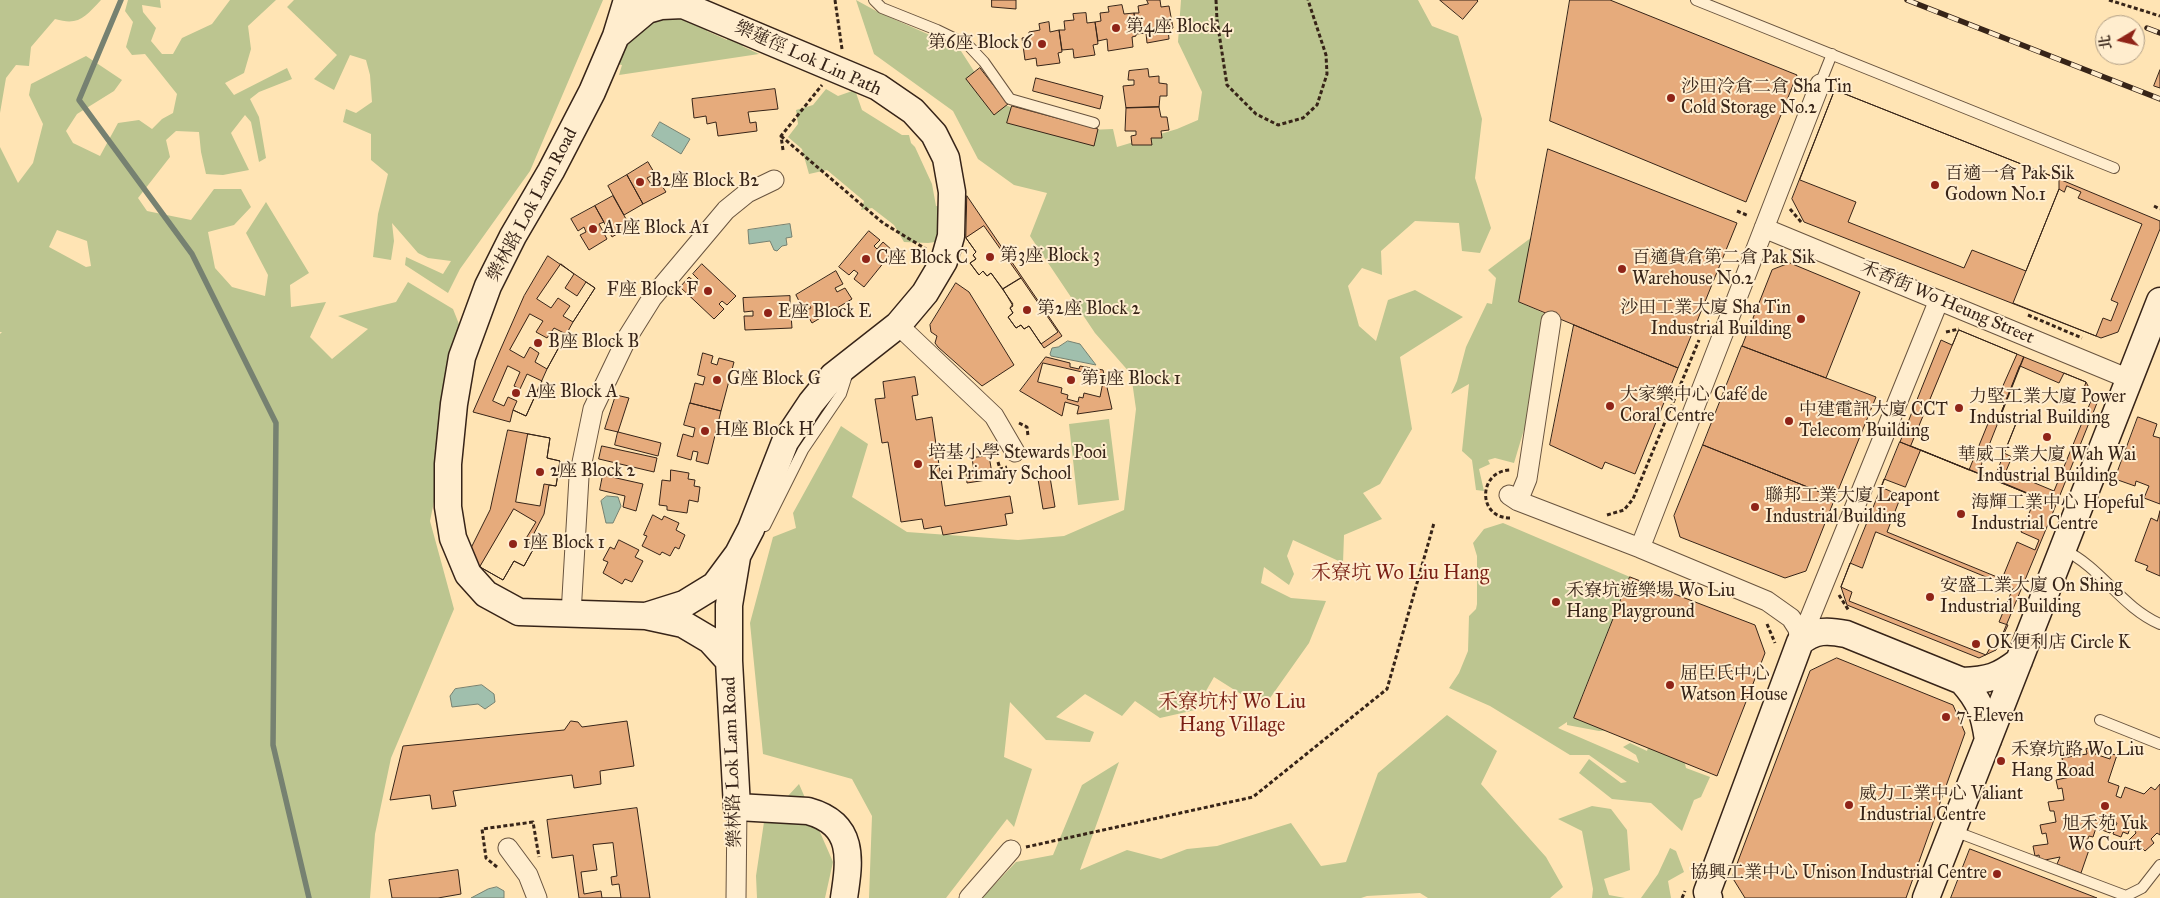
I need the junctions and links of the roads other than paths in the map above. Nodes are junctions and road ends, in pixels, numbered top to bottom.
1 (627, 0) edge
2 (874, 0) edge
3 (1696, 0) edge
4 (680, 3) edge
5 (616, 36) junction
6 (1832, 54) junction
7 (1820, 84) joint
8 (1094, 123) dead end
9 (2114, 168) dead end
10 (774, 180) dead end
11 (1753, 223) junction
12 (1939, 300) junction
13 (2160, 301) edge
14 (1551, 321) dead end
15 (898, 326) junction
16 (2129, 379) junction
17 (1014, 452) dead end
18 (1640, 548) junction
19 (2063, 549) junction
20 (738, 554) junction
21 (572, 614) junction
22 (646, 616) junction
23 (2160, 624) edge
24 (1800, 642) junction
25 (2019, 661) junction
26 (730, 662) junction
27 (1962, 681) junction
28 (2100, 720) dead end
29 (1988, 740) junction
30 (2160, 744) edge
31 (738, 807) junction
32 (1952, 830) junction
33 (508, 848) dead end
34 (1011, 850) road end
35 (2160, 865) edge
36 (1702, 895) edge
37 (537, 898) edge
38 (736, 898) edge
39 (844, 898) edge
40 (969, 898) edge
41 (1926, 898) edge

1 - 5 street, 樂林路 Lok Lam Road
2 - 8 lane
3 - 6 lane
4 - 5 street, 樂蓮徑 Lok Lin Path
4 - 15 street, 樂蓮徑 Lok Lin Path
5 - 21 street, 樂林路 Lok Lam Road
6 - 7 lane
6 - 9 lane
7 - 11 street
10 - 21 street
11 - 12 street, 禾香街 Wo Heung Street
11 - 18 street
12 - 16 street, 禾香街 Wo Heung Street
12 - 24 street
13 - 16 street
14 - 18 street
15 - 17 street
15 - 20 street, 樂蓮徑 Lok Lin Path
16 - 19 street
18 - 24 street
19 - 23 lane
19 - 25 street
20 - 22 street, 樂蓮徑 Lok Lin Path
20 - 26 street, 樂蓮徑 Lok Lin Path
21 - 22 street, 樂林路 Lok Lam Road
22 - 26 street, 樂林路 Lok Lam Road
24 - 27 street
24 - 36 street
25 - 27 street
25 - 29 street
26 - 31 street, 樂林路 Lok Lam Road
27 - 29 street
28 - 30 lane
29 - 32 street
31 - 38 street, 樂林路 Lok Lam Road
31 - 39 street
32 - 35 lane
32 - 41 street
33 - 37 street
34 - 40 street

